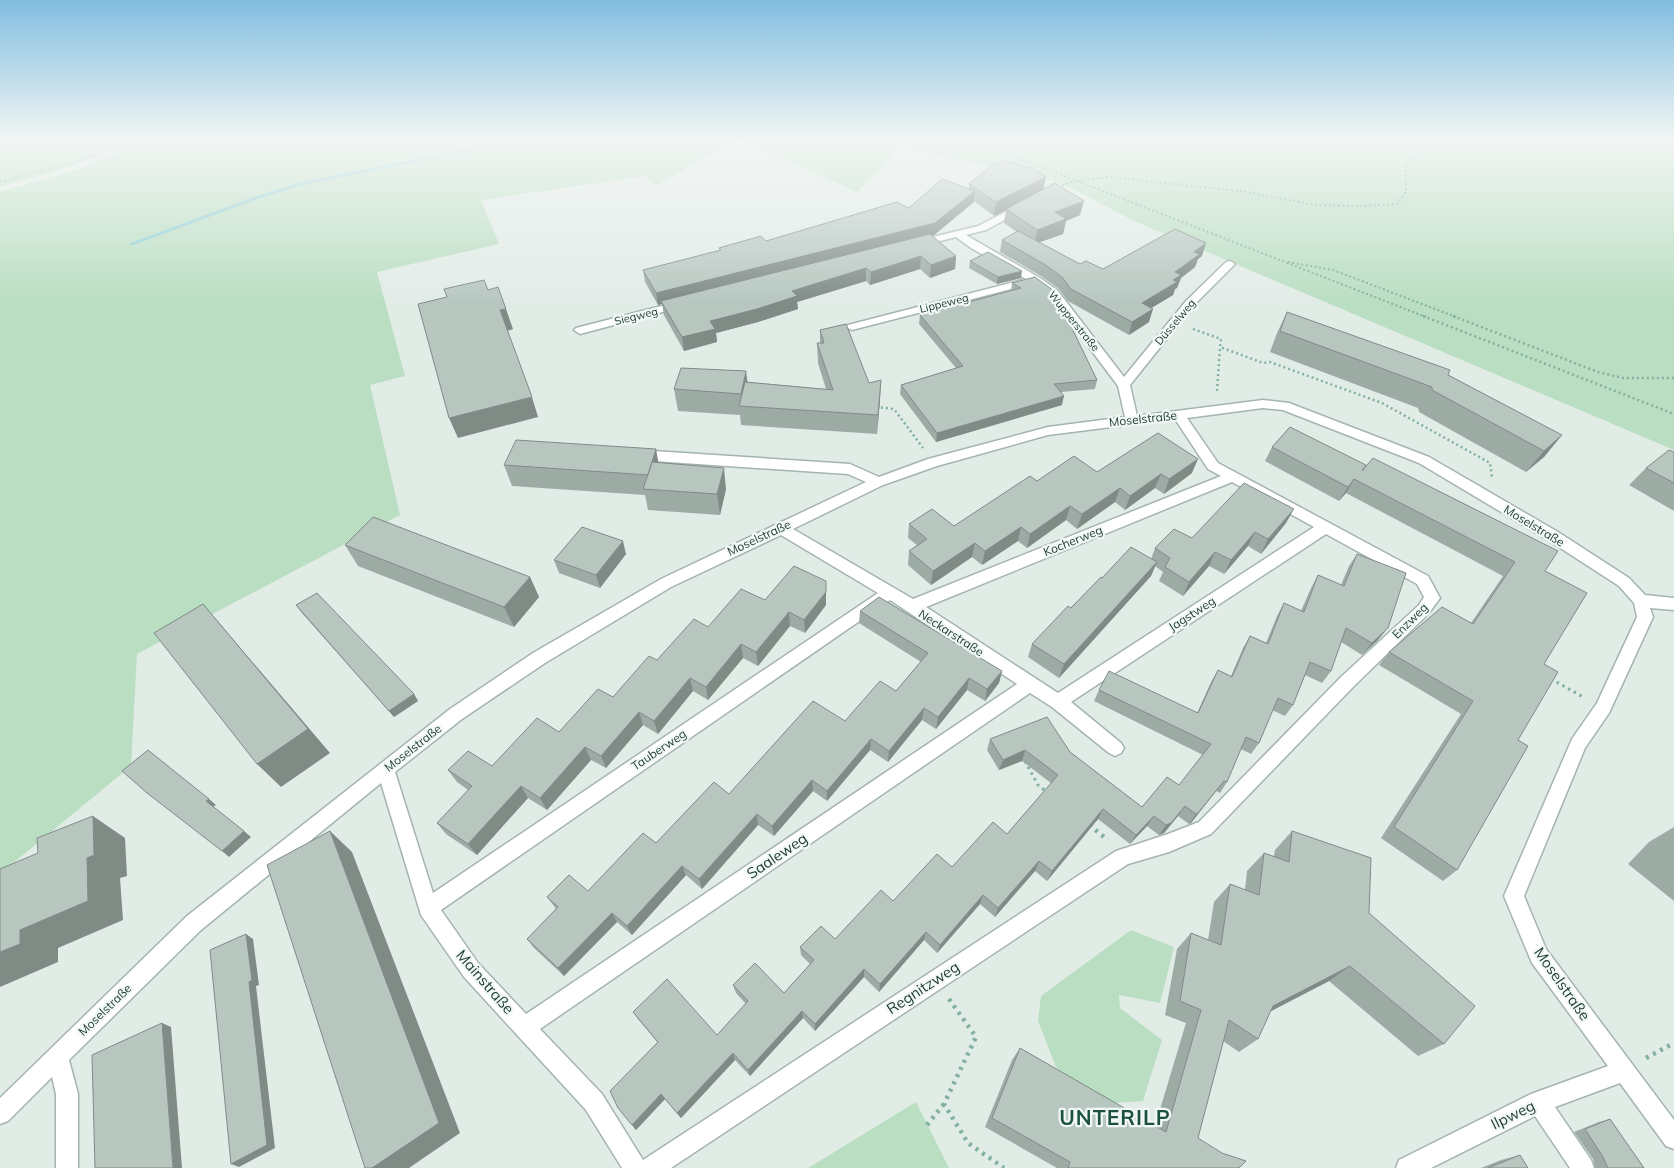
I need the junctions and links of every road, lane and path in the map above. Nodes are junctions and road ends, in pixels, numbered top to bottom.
1 (1046, 195) edge
2 (1115, 195) edge
3 (1259, 195) edge
4 (1404, 195) edge
5 (958, 234) junction
6 (905, 247) edge
7 (1280, 260) junction
8 (1230, 264) dead end
9 (1036, 280) junction
10 (695, 301) edge
11 (1174, 322) junction
12 (852, 327) dead end
13 (580, 330) dead end
14 (1220, 347) junction
15 (1674, 378) edge
16 (1124, 385) junction
17 (875, 407) edge
18 (1216, 410) junction
19 (1674, 414) edge
20 (1179, 416) junction
21 (1132, 420) junction
22 (636, 455) edge
23 (933, 462) junction
24 (1234, 476) junction
25 (878, 482) junction
26 (1496, 503) junction
27 (1326, 527) junction
28 (780, 528) junction
29 (889, 593) junction
30 (1641, 601) junction
31 (1674, 604) edge
32 (912, 606) junction
33 (1544, 675) edge
34 (1030, 684) junction
35 (1058, 702) junction
36 (1603, 708) junction
37 (1115, 748) dead end
38 (1024, 760) edge
39 (384, 769) junction
40 (1053, 797) edge
41 (1083, 820) edge
42 (1205, 828) joint
43 (1128, 856) junction
44 (428, 908) junction
45 (936, 980) junction
46 (524, 1027) junction
47 (1674, 1043) edge
48 (57, 1056) junction
49 (1649, 1057) dead end
50 (1624, 1070) junction
51 (1539, 1102) junction
52 (944, 1104) junction
53 (0, 1113) edge
54 (927, 1125) dead end
55 (1674, 1138) edge
56 (67, 1168) edge
57 (635, 1168) edge
58 (651, 1168) edge
59 (1004, 1168) edge
60 (1407, 1168) edge
61 (1583, 1168) edge

1 - 5 street
2 - 7 path
3 - 4 path
5 - 6 street
5 - 9 street, Wupperstraße
7 - 15 path
7 - 19 path
8 - 11 street, Düsselweg
9 - 12 street, Lippeweg
9 - 16 street, Wupperstraße
10 - 13 street, Siegweg
11 - 14 path
11 - 16 street, Düsselweg
14 - 18 path
14 - 26 path
16 - 21 street, Wupperstraße
17 - 23 path
18 - 20 street, Moselstraße
18 - 26 street, Moselstraße
20 - 21 street, Moselstraße
20 - 24 street, Enzweg
21 - 23 street, Moselstraße
22 - 25 street
23 - 25 street, Moselstraße
24 - 27 street, Enzweg
24 - 32 street, Kocherweg
25 - 28 street, Moselstraße
26 - 30 street, Moselstraße
27 - 35 street, Jagstweg
27 - 42 street, Enzweg
28 - 29 street, Neckarstraße
28 - 39 street, Moselstraße
29 - 32 street, Neckarstraße
29 - 44 street, Tauberweg
30 - 31 street
30 - 36 street, Moselstraße
32 - 34 street, Neckarstraße
33 - 36 path
34 - 35 street, Neckarstraße
34 - 46 street, Saaleweg
35 - 37 street, Neckarstraße
36 - 50 street, Moselstraße
38 - 40 path
39 - 44 street, Mainstraße
39 - 48 street, Moselstraße
41 - 43 path
42 - 43 street, Regnitzweg
43 - 45 street, Regnitzweg
44 - 46 street, Mainstraße
45 - 52 path
45 - 58 street, Regnitzweg
46 - 57 street, Mainstraße
47 - 49 path
48 - 53 street, Moselstraße
48 - 56 street
50 - 51 street, Ilpweg
50 - 55 street, Moselstraße
51 - 60 street, Ilpweg
51 - 61 street
52 - 54 path
52 - 59 path

